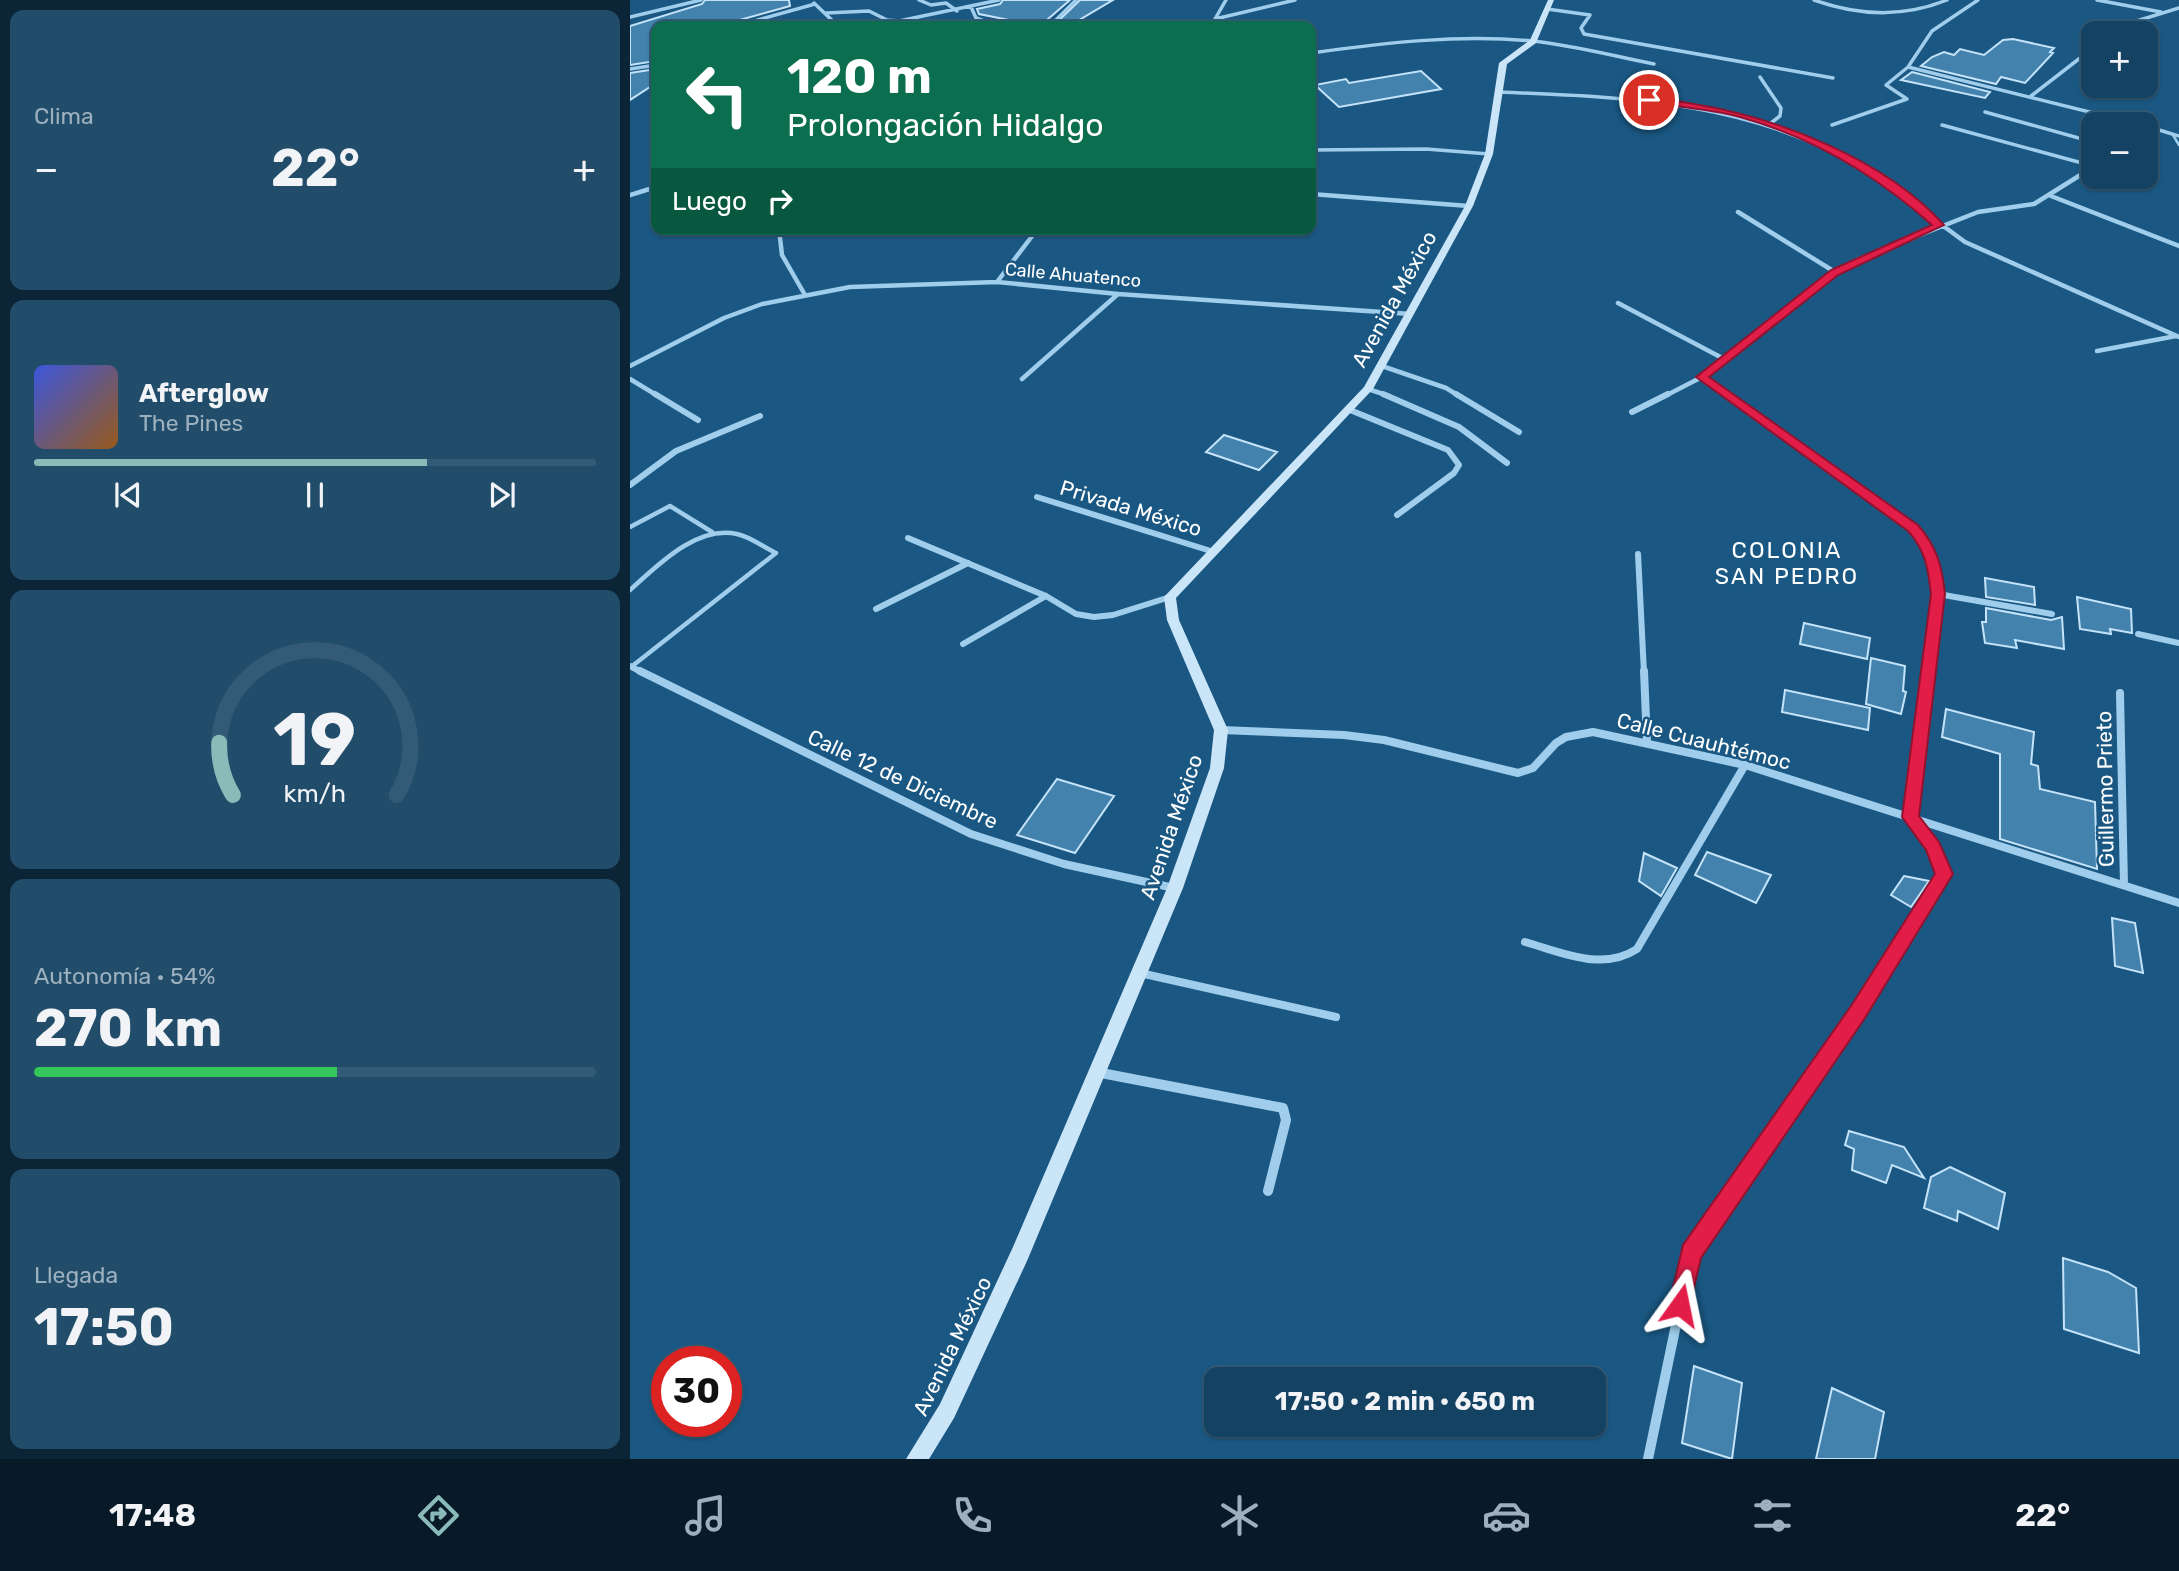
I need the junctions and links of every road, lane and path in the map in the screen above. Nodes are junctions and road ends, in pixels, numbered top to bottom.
1 (701, 0) edge
2 (810, 0) edge
3 (919, 0) edge
4 (951, 0) edge
5 (999, 0) edge
6 (1076, 0) edge
7 (1226, 0) edge
8 (1294, 0) edge
9 (1814, 0) edge
10 (1947, 0) edge
11 (1978, 0) edge
12 (2097, 0) edge
13 (946, 3) junction
14 (815, 4) junction
15 (1549, 4) edge
16 (971, 7) junction
17 (2179, 8) edge
18 (957, 11) junction
19 (2163, 12) junction
20 (825, 13) junction
21 (630, 17) edge
22 (1215, 19) joint
23 (754, 21) edge
24 (834, 21) edge
25 (984, 21) edge
26 (1054, 21) edge
27 (2135, 21) edge
28 (1533, 41) junction
29 (1316, 53) edge
30 (2081, 57) edge
31 (1654, 64) dead end
32 (651, 66) edge
33 (1908, 67) junction
34 (630, 69) edge
35 (1760, 77) dead end
36 (1833, 78) dead end
37 (1497, 92) junction
38 (2031, 96) junction
39 (1985, 112) dead end
40 (2091, 112) edge
41 (1771, 123) junction
42 (1832, 125) dead end
43 (1942, 125) dead end
44 (2158, 130) edge
45 (2179, 130) edge
46 (2176, 135) edge
47 (2081, 139) edge
48 (2179, 145) edge
49 (1316, 150) edge
50 (1489, 154) junction
51 (2081, 163) edge
52 (2081, 175) edge
53 (651, 189) edge
54 (1316, 194) edge
55 (630, 195) edge
56 (2051, 196) junction
57 (1469, 206) junction
58 (1738, 212) dead end
59 (1939, 225) junction
60 (778, 235) edge
61 (1033, 235) edge
62 (2179, 246) edge
63 (1835, 272) junction
64 (997, 282) junction
65 (1118, 294) junction
66 (805, 295) junction
67 (1618, 303) dead end
68 (1411, 314) junction
69 (2178, 336) edge
70 (2097, 351) dead end
71 (1726, 360) junction
72 (630, 366) edge
73 (1381, 366) junction
74 (1702, 377) junction
75 (630, 379) edge
76 (1022, 379) dead end
77 (1368, 388) junction
78 (1350, 410) junction
79 (1632, 412) dead end
80 (760, 416) dead end
81 (698, 420) dead end
82 (1519, 432) dead end
83 (1507, 463) dead end
84 (630, 485) edge
85 (1037, 497) dead end
86 (1397, 515) dead end
87 (630, 527) edge
88 (712, 532) junction
89 (908, 538) dead end
90 (1214, 552) junction
91 (1638, 554) dead end
92 (968, 564) junction
93 (630, 590) edge
94 (1938, 594) junction
95 (1046, 596) junction
96 (1170, 597) junction
97 (876, 609) dead end
98 (2052, 614) dead end
99 (2138, 634) dead end
100 (2179, 643) edge
101 (963, 644) dead end
102 (631, 666) edge
103 (2120, 693) dead end
104 (1221, 730) junction
105 (1647, 743) junction
106 (1745, 765) junction
107 (1910, 817) junction
108 (2124, 885) junction
109 (1175, 888) junction
110 (2179, 902) edge
111 (1524, 942) dead end
112 (1140, 972) junction
113 (1336, 1017) dead end
114 (1095, 1072) junction
115 (1268, 1191) dead end
116 (917, 1459) edge
117 (1648, 1459) edge

1 - 21 street
2 - 14 street
3 - 13 street
4 - 13 street
5 - 16 street
6 - 26 street
7 - 22 street
8 - 22 street
9 - 10 street
11 - 33 street
12 - 19 street
13 - 18 street
14 - 20 street
14 - 23 street
15 - 28 main road
15 - 36 street
16 - 18 street
16 - 25 street
17 - 19 street
18 - 20 street
19 - 27 street
20 - 24 street
28 - 29 street
28 - 31 street
28 - 37 main road, Avenida México
30 - 38 street
32 - 34 street
33 - 38 street
33 - 42 street
35 - 41 street
37 - 41 street
37 - 50 main road, Avenida México
38 - 40 street
39 - 47 street
41 - 59 street
43 - 51 street
44 - 46 street
45 - 46 street
46 - 48 lane
49 - 50 street
50 - 57 main road, Avenida México
52 - 56 street
53 - 55 street
54 - 57 street
56 - 59 street
56 - 62 street
57 - 68 main road, Avenida México
58 - 63 street
59 - 63 street
59 - 69 street
60 - 66 street
61 - 64 street
63 - 71 street
64 - 65 street, Calle Ahuatenco
64 - 66 street, Calle Ahuatenco
65 - 68 street, Calle Ahuatenco
65 - 76 street
66 - 72 street, Calle Ahuatenco
67 - 71 street
68 - 73 main road, Avenida México
69 - 70 street
71 - 74 street
73 - 77 main road, Avenida México
73 - 82 street
74 - 79 street
74 - 94 street
75 - 81 street
77 - 78 main road, Avenida México
77 - 83 street
78 - 86 street
78 - 90 main road, Avenida México
80 - 84 street
85 - 90 street, Privada México
87 - 88 lane
88 - 93 lane
88 - 102 lane
89 - 92 street
90 - 96 main road, Avenida México
91 - 105 street
92 - 95 street
92 - 97 street
94 - 98 street
94 - 107 street
95 - 96 street
95 - 101 street
96 - 104 main road
99 - 100 street
102 - 109 street, Calle 12 de Diciembre
103 - 108 street, Guillermo Prieto
104 - 105 street, Calle Cuauhtémoc
104 - 109 main road, Avenida México
105 - 106 street, Calle Cuauhtémoc
106 - 107 street, Calle Cuauhtémoc
106 - 111 street
107 - 108 street, Calle Cuauhtémoc
107 - 117 street
108 - 110 street, Calle Cuauhtémoc
109 - 112 main road, Avenida México
112 - 113 street
112 - 114 main road, Avenida México
114 - 115 street
114 - 116 main road, Avenida México

